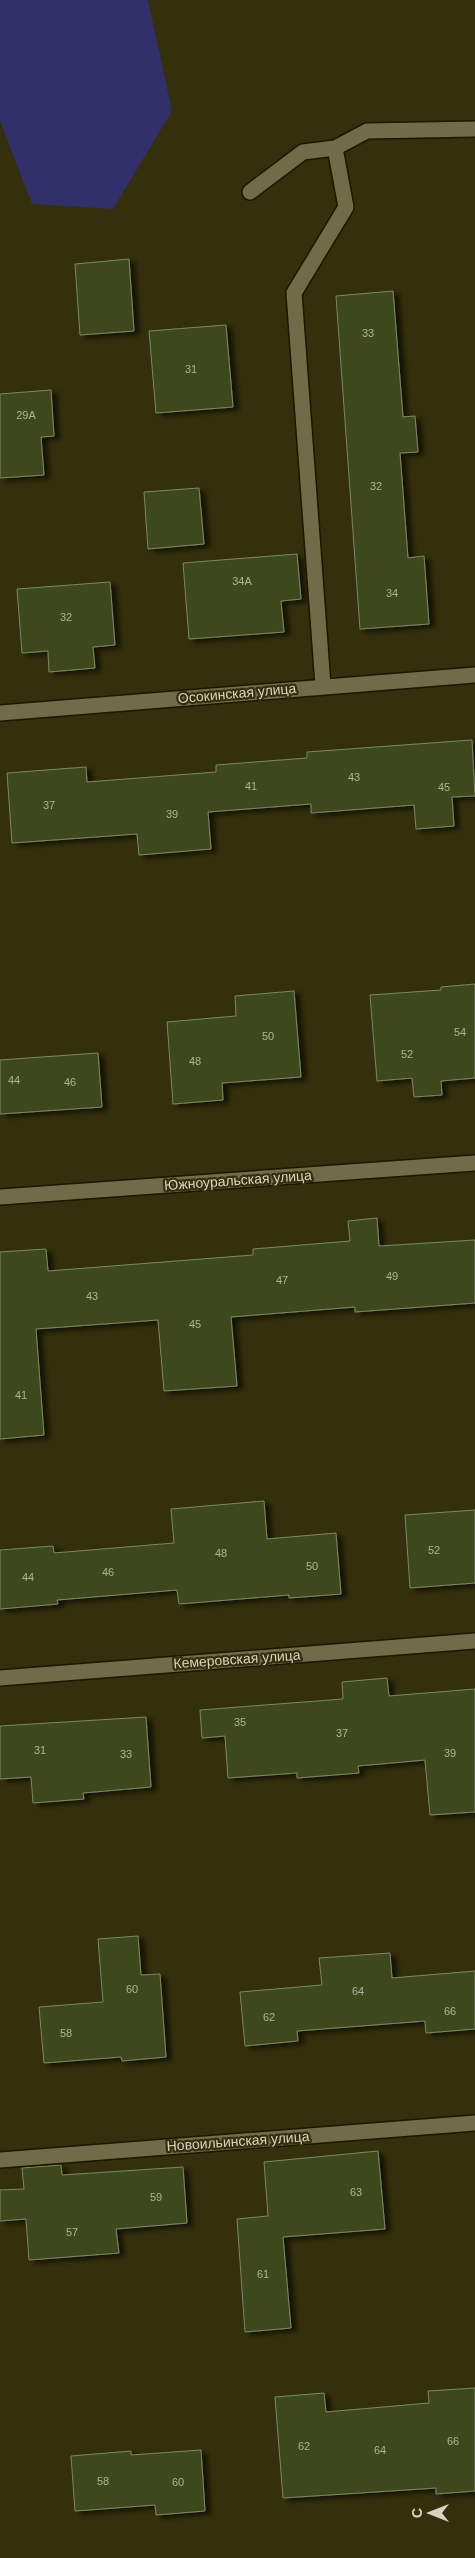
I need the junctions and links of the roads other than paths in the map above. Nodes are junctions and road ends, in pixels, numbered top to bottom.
1 (475, 129) edge
2 (335, 148) junction
3 (250, 192) dead end
4 (475, 675) edge
5 (323, 685) junction
6 (0, 713) edge
7 (475, 1162) edge
8 (0, 1197) edge
9 (475, 1641) edge
10 (0, 1678) edge
11 (475, 2123) edge
12 (0, 2160) edge

1 - 2 street
2 - 3 street
2 - 5 street
4 - 5 street, Осокинская улица
5 - 6 street, Осокинская улица
7 - 8 street, Южноуральская улица
9 - 10 street, Кемеровская улица
11 - 12 street, Новоильинская улица

